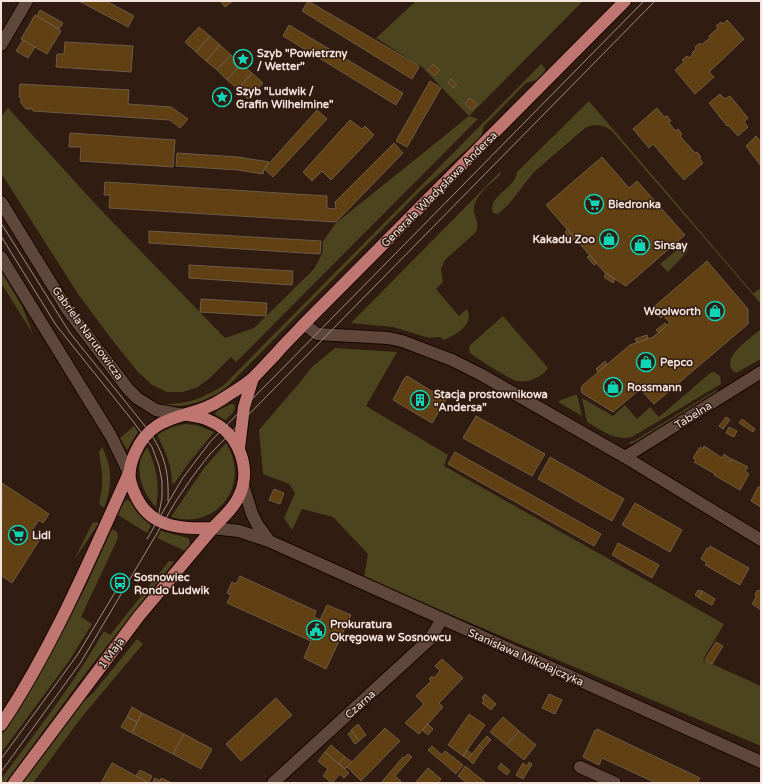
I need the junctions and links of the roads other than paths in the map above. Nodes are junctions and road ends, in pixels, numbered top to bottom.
1 (27, 1) edge
2 (625, 1) edge
3 (1, 44) edge
4 (1, 202) edge
5 (1, 257) edge
6 (304, 324) junction
7 (761, 372) edge
8 (253, 378) junction
9 (184, 415) junction
10 (239, 448) junction
11 (625, 457) junction
12 (128, 473) junction
13 (243, 485) junction
14 (213, 528) junction
15 (761, 540) edge
16 (269, 541) junction
17 (442, 619) junction
18 (1, 725) edge
19 (761, 762) edge
20 (580, 767) dead end
21 (14, 783) edge
22 (273, 783) edge
23 (615, 783) edge

1 - 3 street
2 - 6 main road, Generała Władysława Andersa
4 - 9 street, Gabriela Narutowicza
5 - 12 street
6 - 8 main road, Generała Władysława Andersa
6 - 11 street
7 - 11 street, Tabelna
8 - 9 main road, Generała Władysława Andersa
8 - 10 main road, Generała Władysława Andersa
9 - 10 main road
9 - 12 main road
10 - 13 main road
11 - 15 street
12 - 14 main road
12 - 18 main road
13 - 14 main road
13 - 16 street
14 - 16 street, Stanisława Mikołajczyka
14 - 21 main road, 1 Maja
16 - 17 street, Stanisława Mikołajczyka
17 - 19 street, Stanisława Mikołajczyka
17 - 22 street, Czarna
20 - 23 street

